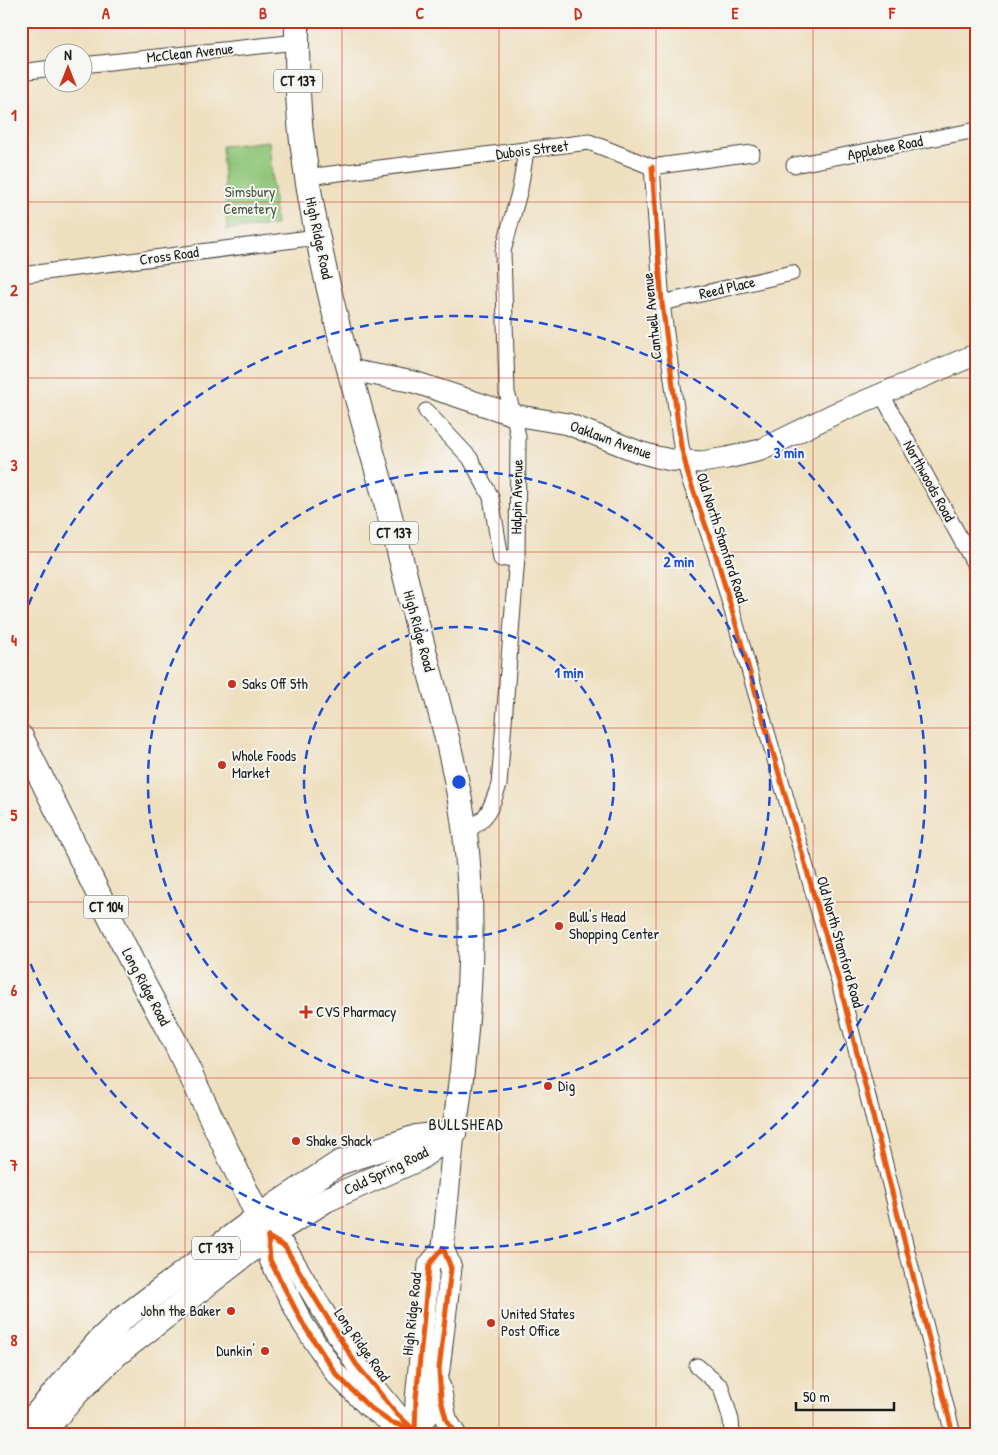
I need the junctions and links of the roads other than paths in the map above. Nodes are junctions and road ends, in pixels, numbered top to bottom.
1 (297, 32) edge
2 (92, 63) edge
3 (42, 69) edge
4 (21, 72) edge
5 (977, 130) edge
6 (526, 151) junction
7 (752, 153) dead end
8 (794, 165) dead end
9 (652, 167) junction
10 (307, 177) junction
11 (317, 237) junction
12 (792, 273) dead end
13 (21, 275) edge
14 (662, 303) junction
15 (977, 354) edge
16 (350, 370) junction
17 (881, 394) junction
18 (426, 411) dead end
19 (514, 415) junction
20 (685, 461) junction
21 (517, 558) junction
22 (977, 569) edge
23 (21, 737) edge
24 (465, 832) junction
25 (454, 1133) junction
26 (264, 1226) junction
27 (443, 1248) junction
28 (698, 1366) dead end
29 (439, 1369) junction
30 (21, 1432) edge
31 (416, 1433) edge
32 (40, 1434) edge
33 (455, 1434) edge
34 (732, 1434) edge
35 (953, 1434) edge

1 - 2 street, McClean Avenue
1 - 10 main road, High Ridge Road / CT 137
3 - 4 street
5 - 8 street, Applebee Road
6 - 9 street, Dubois Street
6 - 10 street, Dubois Street
6 - 19 street, Halpin Avenue
7 - 9 street, Dubois Street
9 - 14 street, Cantwell Avenue
10 - 11 main road, High Ridge Road / CT 137
11 - 13 street, Cross Road
11 - 16 main road, High Ridge Road / CT 137
12 - 14 street, Reed Place
14 - 20 street, Cantwell Avenue
15 - 17 main road, Oaklawn Avenue
16 - 19 main road, Oaklawn Avenue
16 - 24 main road, High Ridge Road / CT 137
17 - 20 main road, Oaklawn Avenue
17 - 22 street, Northwoods Road
18 - 21 street
19 - 20 main road, Oaklawn Avenue
19 - 21 street, Halpin Avenue
20 - 35 street, Old North Stamford Road
21 - 24 street, Halpin Avenue
23 - 26 main road, Long Ridge Road / CT 104
24 - 25 main road, High Ridge Road / CT 137
25 - 26 main road, Cold Spring Road / CT 137
25 - 27 main road, High Ridge Road
26 - 30 main road, Cold Spring Road / CT 137
26 - 31 main road, Long Ridge Road
26 - 32 main road, Cold Spring Road / CT 137
27 - 29 main road, High Ridge Road
27 - 31 main road, High Ridge Road
28 - 34 street
29 - 31 main road, High Ridge Road
29 - 33 main road, High Ridge Road

